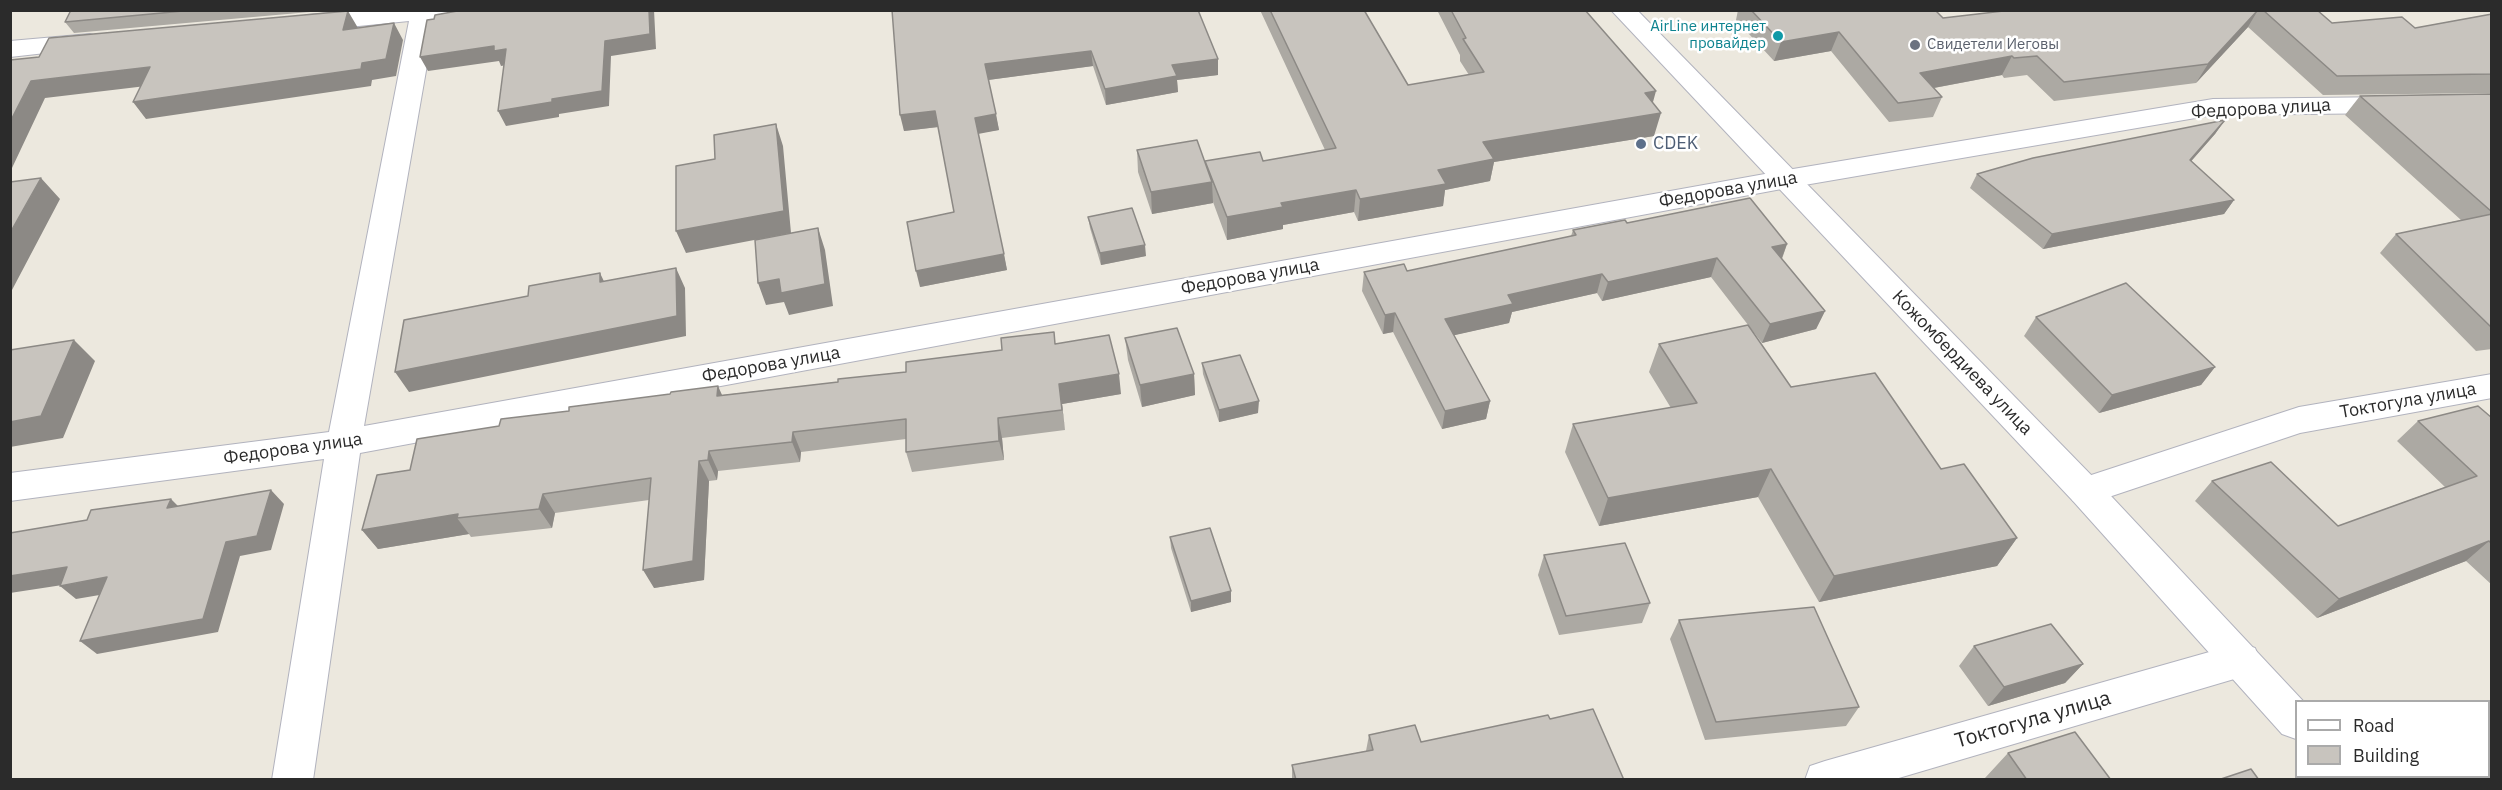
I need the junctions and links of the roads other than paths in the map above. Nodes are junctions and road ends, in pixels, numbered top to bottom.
1 (1623, 10) edge
2 (434, 11) edge
3 (282, 26) edge
4 (117, 40) edge
5 (10, 50) edge
6 (2422, 104) edge
7 (1787, 179) junction
8 (2492, 386) edge
9 (344, 442) junction
10 (10, 487) edge
11 (2085, 491) junction
12 (2241, 660) junction
13 (2295, 720) edge
14 (292, 780) edge
15 (1825, 780) edge

1 - 7 street, Кожомбердиева улица
2 - 3 street
2 - 9 street
4 - 5 street
6 - 7 street, Федорова улица
7 - 9 street, Федорова улица
7 - 11 street, Кожомбердиева улица
8 - 11 street, Токтогула улица
9 - 10 street, Федорова улица
9 - 14 street
11 - 12 street, Кожомбердиева улица
12 - 13 street, Кожомбердиева улица
12 - 15 street, Токтогула улица

